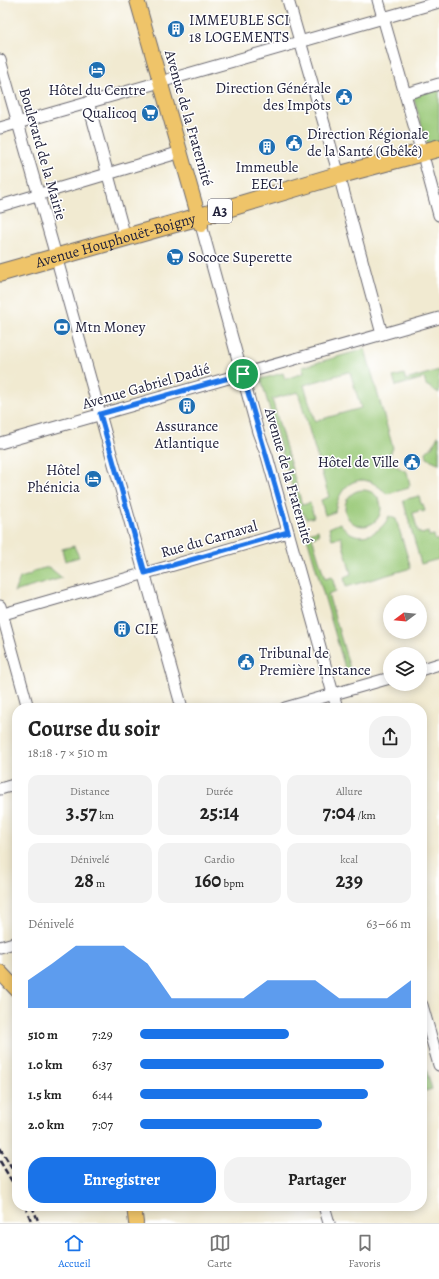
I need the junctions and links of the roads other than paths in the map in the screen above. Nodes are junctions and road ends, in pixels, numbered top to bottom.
1 (137, 0) edge
2 (288, 0) edge
3 (378, 0) edge
4 (439, 2) edge
5 (383, 18) junction
6 (300, 42) junction
7 (0, 60) edge
8 (161, 82) junction
9 (439, 84) edge
10 (405, 94) junction
11 (88, 102) junction
12 (18, 122) junction
13 (0, 128) edge
14 (439, 148) edge
15 (181, 152) junction
16 (429, 158) edge
17 (108, 174) junction
18 (341, 180) junction
19 (39, 194) junction
20 (0, 206) edge
21 (439, 215) edge
22 (200, 221) junction
23 (126, 237) junction
24 (57, 262) junction
25 (0, 272) edge
26 (0, 284) edge
27 (439, 318) edge
28 (382, 334) junction
29 (243, 374) junction
30 (100, 414) junction
31 (0, 443) edge
32 (288, 532) junction
33 (145, 573) junction
34 (1, 612) edge
35 (439, 664) edge
36 (427, 668) edge
37 (383, 680) edge
38 (333, 694) junction
39 (27, 703) edge
40 (181, 703) edge
41 (302, 703) edge
42 (336, 703) edge
43 (12, 785) edge
44 (0, 789) edge
45 (12, 943) edge
46 (0, 946) edge
47 (0, 972) edge
48 (12, 985) edge
49 (427, 1036) edge
50 (439, 1065) edge
51 (135, 1211) edge
52 (325, 1211) edge
53 (136, 1223) edge
54 (329, 1223) edge

1 - 8 main road, Avenue de la Fraternité
2 - 6 street
3 - 5 street
4 - 5 street
5 - 6 street
5 - 10 street
6 - 8 street
6 - 18 street
7 - 12 street, Boulevard de la Mairie
8 - 11 street
8 - 15 main road, Avenue de la Fraternité
9 - 10 street
10 - 16 street
11 - 12 street
11 - 17 street
12 - 13 street
12 - 19 street, Boulevard de la Mairie
14 - 16 highway, Avenue Houphouët-Boigny / A3
15 - 17 street
15 - 22 main road, Avenue de la Fraternité
16 - 18 highway, Avenue Houphouët-Boigny / A3
16 - 21 street
17 - 19 street
17 - 23 street
18 - 22 highway, Avenue Houphouët-Boigny / A3
18 - 28 street
19 - 20 street
19 - 24 street, Boulevard de la Mairie
22 - 23 highway, Avenue Houphouët-Boigny / A3
22 - 24 highway, Avenue Houphouët-Boigny / A3
22 - 29 street, Avenue de la Fraternité
23 - 24 highway, Avenue Houphouët-Boigny / A3
24 - 25 highway, Avenue Houphouët-Boigny / A3
24 - 26 highway, Avenue Houphouët-Boigny / A3
24 - 30 street, Boulevard de la Mairie
27 - 28 street, Avenue Gabriel Dadié
28 - 29 street, Avenue Gabriel Dadié
29 - 30 street, Avenue Gabriel Dadié
29 - 32 street, Avenue de la Fraternité
30 - 31 street, Avenue Gabriel Dadié
30 - 33 street, Boulevard de la Mairie
32 - 33 street, Rue du Carnaval
32 - 38 street, Avenue de la Fraternité
33 - 34 street, Rue du Carnaval
33 - 40 street, Boulevard de la Mairie
34 - 39 street
35 - 36 street
37 - 38 street
38 - 41 street
38 - 42 street, Avenue de la Fraternité
43 - 44 street
45 - 46 street
47 - 48 main road
49 - 50 street
51 - 53 main road
52 - 54 street

